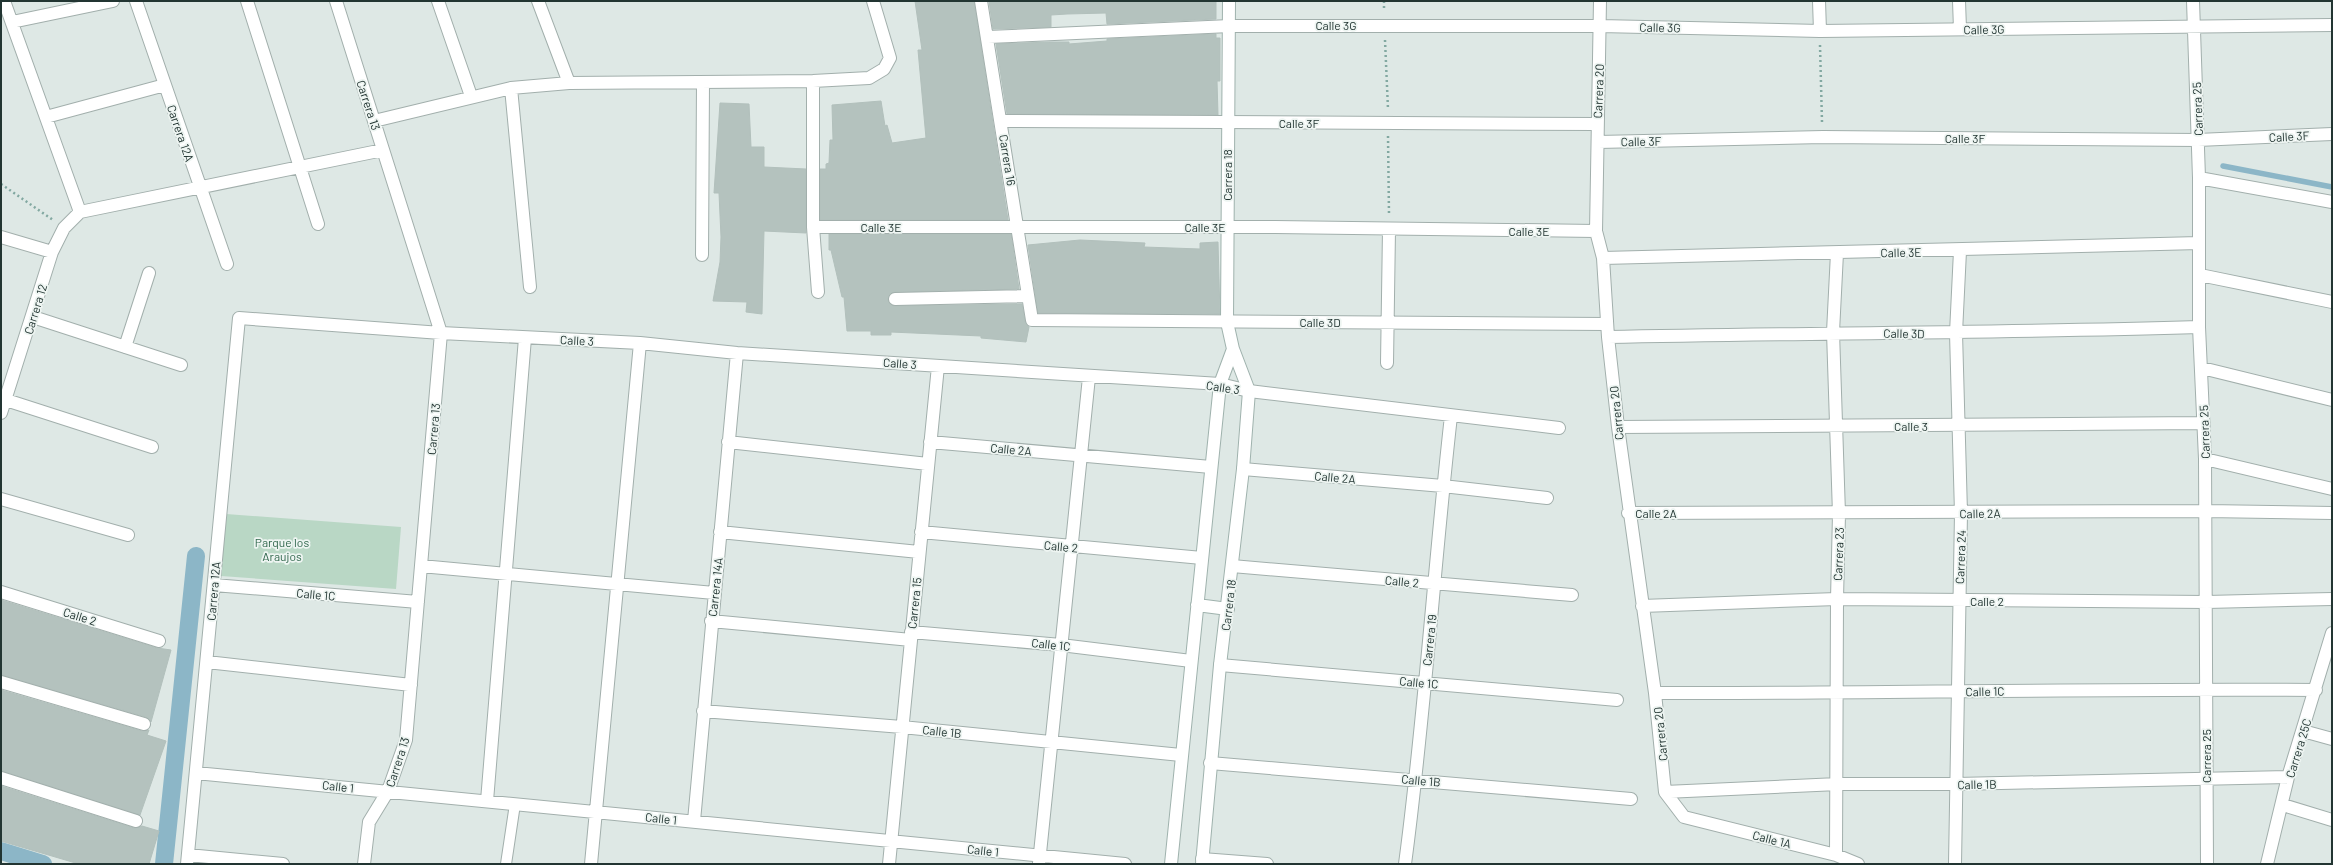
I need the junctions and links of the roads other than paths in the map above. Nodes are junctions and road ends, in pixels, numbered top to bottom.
1 (4, 1) edge
2 (113, 1) edge
3 (136, 1) edge
4 (247, 1) edge
5 (336, 1) edge
6 (438, 1) edge
7 (538, 1) edge
8 (873, 1) edge
9 (981, 1) edge
10 (1229, 1) edge
11 (1600, 1) edge
12 (1819, 1) edge
13 (1959, 1) edge
14 (2193, 1) edge
15 (12, 22) junction
16 (2332, 25) edge
17 (1230, 26) junction
18 (1600, 26) junction
19 (2194, 27) junction
20 (1960, 29) junction
21 (1820, 31) junction
22 (988, 37) junction
23 (813, 81) junction
24 (703, 82) junction
25 (569, 83) junction
26 (165, 85) junction
27 (511, 88) junction
28 (471, 96) junction
29 (46, 117) junction
30 (374, 121) junction
31 (1002, 121) junction
32 (1227, 123) junction
33 (1597, 124) junction
34 (2332, 134) edge
35 (2198, 140) junction
36 (1598, 142) junction
37 (383, 150) junction
38 (298, 168) junction
39 (2199, 178) junction
40 (200, 188) junction
41 (2332, 202) edge
42 (80, 212) junction
43 (318, 224) dead end
44 (813, 227) junction
45 (1227, 227) junction
46 (1018, 228) junction
47 (1389, 230) junction
48 (1596, 231) junction
49 (1, 236) edge
50 (2199, 243) junction
51 (1960, 250) junction
52 (52, 252) junction
53 (1837, 253) junction
54 (702, 255) dead end
55 (1602, 258) junction
56 (227, 264) dead end
57 (149, 273) dead end
58 (2200, 275) junction
59 (530, 287) dead end
60 (818, 292) dead end
61 (1028, 296) junction
62 (894, 299) dead end
63 (2332, 302) edge
64 (33, 317) junction
65 (239, 318) joint
66 (1032, 320) joint
67 (1227, 322) junction
68 (1386, 322) junction
69 (1607, 324) junction
70 (2199, 327) junction
71 (1833, 332) junction
72 (441, 333) junction
73 (1956, 333) junction
74 (525, 338) junction
75 (1608, 338) junction
76 (640, 343) junction
77 (125, 347) junction
78 (1233, 349) junction
79 (737, 353) junction
80 (1387, 363) dead end
81 (181, 365) dead end
82 (938, 366) junction
83 (2202, 368) junction
84 (1089, 377) junction
85 (1220, 384) junction
86 (1249, 391) junction
87 (6, 400) junction
88 (2332, 400) edge
89 (1, 413) edge
90 (1451, 416) junction
91 (2204, 423) junction
92 (1836, 426) junction
93 (1959, 426) junction
94 (1618, 427) junction
95 (1559, 428) dead end
96 (728, 442) junction
97 (930, 442) junction
98 (152, 447) dead end
99 (1081, 455) junction
100 (2205, 458) junction
101 (928, 464) junction
102 (1211, 467) junction
103 (1243, 469) junction
104 (1443, 486) junction
105 (2332, 489) edge
106 (1546, 498) dead end
107 (1, 499) edge
108 (2206, 511) junction
109 (1628, 513) junction
110 (1961, 513) junction
111 (2332, 513) edge
112 (1839, 514) junction
113 (720, 532) junction
114 (921, 532) junction
115 (128, 535) dead end
116 (1072, 547) junction
117 (919, 552) junction
118 (1202, 558) junction
119 (421, 566) junction
120 (1232, 566) junction
121 (506, 573) junction
122 (1435, 583) junction
123 (617, 584) junction
124 (214, 585) junction
125 (1, 592) edge
126 (714, 593) junction
127 (1572, 596) dead end
128 (1836, 599) junction
129 (2332, 599) edge
130 (1958, 601) junction
131 (418, 602) junction
132 (2207, 602) junction
133 (1197, 606) junction
134 (1642, 606) junction
135 (1228, 609) junction
136 (711, 621) junction
137 (2332, 633) edge
138 (911, 636) junction
139 (159, 641) dead end
140 (1061, 645) junction
141 (2331, 646) edge
142 (1191, 661) junction
143 (207, 662) junction
144 (1220, 665) junction
145 (1, 682) edge
146 (1424, 683) junction
147 (411, 685) junction
148 (2206, 689) junction
149 (2316, 690) junction
150 (1957, 692) junction
151 (1655, 693) junction
152 (1836, 694) junction
153 (1617, 700) dead end
154 (703, 711) junction
155 (144, 724) dead end
156 (902, 727) junction
157 (2303, 731) junction
158 (2332, 739) edge
159 (1051, 743) junction
160 (1181, 755) junction
161 (1210, 763) junction
162 (196, 773) junction
163 (2288, 777) junction
164 (1, 778) edge
165 (1417, 779) junction
166 (2206, 780) junction
167 (1838, 784) junction
168 (1956, 784) junction
169 (388, 791) junction
170 (1666, 792) junction
171 (1631, 799) dead end
172 (488, 801) junction
173 (515, 804) junction
174 (2283, 805) junction
175 (596, 812) junction
176 (1684, 817) joint
177 (2332, 820) edge
178 (136, 821) dead end
179 (694, 821) junction
180 (892, 841) junction
181 (1836, 855) junction
182 (188, 860) edge
183 (1039, 860) edge
184 (1202, 861) edge
185 (283, 864) edge
186 (364, 864) edge
187 (506, 864) edge
188 (591, 864) edge
189 (889, 864) edge
190 (1125, 864) edge
191 (1171, 864) edge
192 (1267, 864) edge
193 (1405, 864) edge
194 (1858, 864) edge
195 (1955, 864) edge
196 (2207, 864) edge
197 (2267, 864) edge

1 - 15 street
2 - 15 street
3 - 26 street, Carrera 12A
4 - 38 street
5 - 30 street, Carrera 13
6 - 28 street
7 - 25 street
8 - 23 street
9 - 22 street, Carrera 16
10 - 17 street, Carrera 18
11 - 18 street, Carrera 20
12 - 21 street
13 - 20 street
14 - 19 street, Carrera 25
15 - 29 street
16 - 19 street, Calle 3G
17 - 18 street, Calle 3G
17 - 22 street, Calle 3G
17 - 32 street, Carrera 18
18 - 21 street, Calle 3G
18 - 33 street, Carrera 20
19 - 20 street, Calle 3G
19 - 35 street, Carrera 25
20 - 21 street, Calle 3G
22 - 31 street, Carrera 16
23 - 24 street
23 - 44 street
24 - 25 street
24 - 54 street
25 - 27 street
26 - 29 street
26 - 40 street, Carrera 12A
27 - 28 street
27 - 59 street
28 - 30 street
29 - 42 street
30 - 37 street, Carrera 13
31 - 32 street, Calle 3F
31 - 46 street, Carrera 16
32 - 33 street, Calle 3F
32 - 45 street, Carrera 18
33 - 36 street, Carrera 20
34 - 35 street, Calle 3F
35 - 36 street, Calle 3F
35 - 39 street, Carrera 25
36 - 48 street, Carrera 20
37 - 38 street
37 - 72 street, Carrera 13
38 - 40 street
38 - 43 street
39 - 41 street
39 - 50 street, Carrera 25
40 - 42 street
40 - 56 street, Carrera 12A
42 - 52 street, Carrera 12
44 - 46 street, Calle 3E
44 - 60 street
45 - 46 street, Calle 3E
45 - 47 street, Calle 3E
45 - 67 street, Carrera 18
46 - 61 street, Carrera 16
47 - 48 street, Calle 3E
47 - 68 street
48 - 55 street, Carrera 20
49 - 52 street
50 - 51 street, Calle 3E
50 - 58 street, Carrera 25
51 - 53 street, Calle 3E
51 - 73 street, Carrera 24
52 - 64 street, Carrera 12
53 - 55 street, Calle 3E
53 - 71 street, Carrera 23
55 - 69 street, Carrera 20
57 - 77 street
58 - 63 street
58 - 70 street, Carrera 25
61 - 62 street
61 - 66 street, Carrera 16
64 - 77 street
64 - 87 street, Carrera 12
65 - 72 street, Calle 3
65 - 124 street, Carrera 12A
66 - 67 street, Calle 3D
67 - 68 street, Calle 3D
67 - 78 street, Carrera 18
68 - 69 street, Calle 3D
68 - 80 street
69 - 75 street, Carrera 20
70 - 73 street, Calle 3D
70 - 83 street, Carrera 25
71 - 73 street, Calle 3D
71 - 75 street, Calle 3D
71 - 92 street, Carrera 23
72 - 74 street, Calle 3
72 - 119 street, Carrera 13
73 - 93 street, Carrera 24
74 - 76 street, Calle 3
74 - 121 street
75 - 94 street, Carrera 20
76 - 79 street, Calle 3
76 - 123 street
77 - 81 street
78 - 85 street
78 - 86 street, Carrera 18
79 - 82 street, Calle 3
79 - 96 street, Carrera 14A
82 - 84 street, Calle 3
82 - 97 street, Carrera 15
83 - 88 street
83 - 91 street, Carrera 25
84 - 85 street, Calle 3
84 - 99 street
85 - 86 street, Calle 3
85 - 102 street
86 - 90 street, Calle 3
86 - 103 street, Carrera 18
87 - 89 street, Carrera 12
87 - 98 street
90 - 95 street, Calle 3
90 - 104 street, Carrera 19
91 - 93 street, Calle 3
91 - 100 street, Carrera 25
92 - 93 street, Calle 3
92 - 94 street, Calle 3
92 - 112 street, Carrera 23
93 - 110 street, Carrera 24
94 - 109 street, Carrera 20
96 - 101 street
96 - 113 street, Carrera 14A
97 - 99 street, Calle 2A
97 - 101 street, Carrera 15
99 - 102 street, Calle 2A
99 - 116 street
100 - 105 street
100 - 108 street, Carrera 25
101 - 114 street, Carrera 15
102 - 118 street
103 - 104 street, Calle 2A
103 - 120 street, Carrera 18
104 - 106 street, Calle 2A
104 - 122 street, Carrera 19
107 - 115 street
108 - 110 street, Calle 2A
108 - 111 street, Calle 2A
108 - 132 street, Carrera 25
109 - 112 street, Calle 2A
109 - 134 street, Carrera 20
110 - 112 street, Calle 2A
110 - 130 street, Carrera 24
112 - 128 street, Carrera 23
113 - 117 street
113 - 126 street, Carrera 14A
114 - 116 street, Calle 2
114 - 117 street, Carrera 15
116 - 118 street, Calle 2
116 - 140 street
117 - 138 street, Carrera 15
118 - 133 street
119 - 121 street
119 - 131 street, Carrera 13
120 - 122 street, Calle 2
120 - 135 street, Carrera 18
121 - 123 street
121 - 172 street
122 - 127 street, Calle 2
122 - 146 street, Carrera 19
123 - 126 street
123 - 175 street
124 - 131 street, Calle 1C
124 - 143 street, Carrera 12A
125 - 139 street, Calle 2
126 - 136 street, Carrera 14A
128 - 130 street, Calle 2
128 - 134 street, Calle 2
128 - 152 street, Carrera 23
129 - 132 street, Calle 2
130 - 132 street, Calle 2
130 - 150 street, Carrera 24
131 - 147 street, Carrera 13
132 - 148 street, Carrera 25
133 - 135 street
133 - 142 street
134 - 151 street, Carrera 20
135 - 144 street, Carrera 18
136 - 138 street, Calle 1C
136 - 154 street, Carrera 14A
137 - 141 street, Carrera 25C
138 - 140 street, Calle 1C
138 - 156 street, Carrera 15
140 - 142 street, Calle 1C
140 - 159 street
141 - 149 street, Carrera 25C
142 - 160 street
143 - 147 street
143 - 162 street, Carrera 12A
144 - 146 street, Calle 1C
144 - 161 street, Carrera 18
145 - 155 street
146 - 153 street, Calle 1C
146 - 165 street, Carrera 19
147 - 169 street, Carrera 13
148 - 149 street, Calle 1C
148 - 150 street, Calle 1C
148 - 166 street, Carrera 25
149 - 157 street, Carrera 25C
150 - 152 street, Calle 1C
150 - 168 street, Carrera 24
151 - 152 street, Calle 1C
151 - 170 street, Carrera 20
152 - 167 street, Carrera 23
154 - 156 street, Calle 1B
154 - 179 street, Carrera 14A
156 - 159 street, Calle 1B
156 - 180 street, Carrera 15
157 - 158 street
157 - 163 street, Carrera 25C
159 - 160 street, Calle 1B
159 - 183 street
160 - 191 street
161 - 165 street, Calle 1B
161 - 184 street, Carrera 18
162 - 169 street, Calle 1
162 - 182 street, Carrera 12A
163 - 166 street, Calle 1B
163 - 174 street, Carrera 25C
164 - 178 street
165 - 171 street, Calle 1B
165 - 193 street, Carrera 19
166 - 168 street, Calle 1B
166 - 196 street, Carrera 25
167 - 168 street, Calle 1B
167 - 170 street, Calle 1B
167 - 181 street, Carrera 23
168 - 195 street, Carrera 24
169 - 172 street, Calle 1
169 - 186 street, Carrera 13
170 - 176 street, Carrera 20
172 - 173 street, Calle 1
173 - 175 street, Calle 1
173 - 187 lane
174 - 177 street
174 - 197 street, Carrera 25C
175 - 179 street, Calle 1
175 - 188 street
176 - 181 street, Calle 1A
179 - 180 street, Calle 1
180 - 183 street, Calle 1
180 - 189 street, Carrera 15
181 - 194 street, Calle 1A
182 - 185 street
183 - 190 street, Calle 1
184 - 192 street

